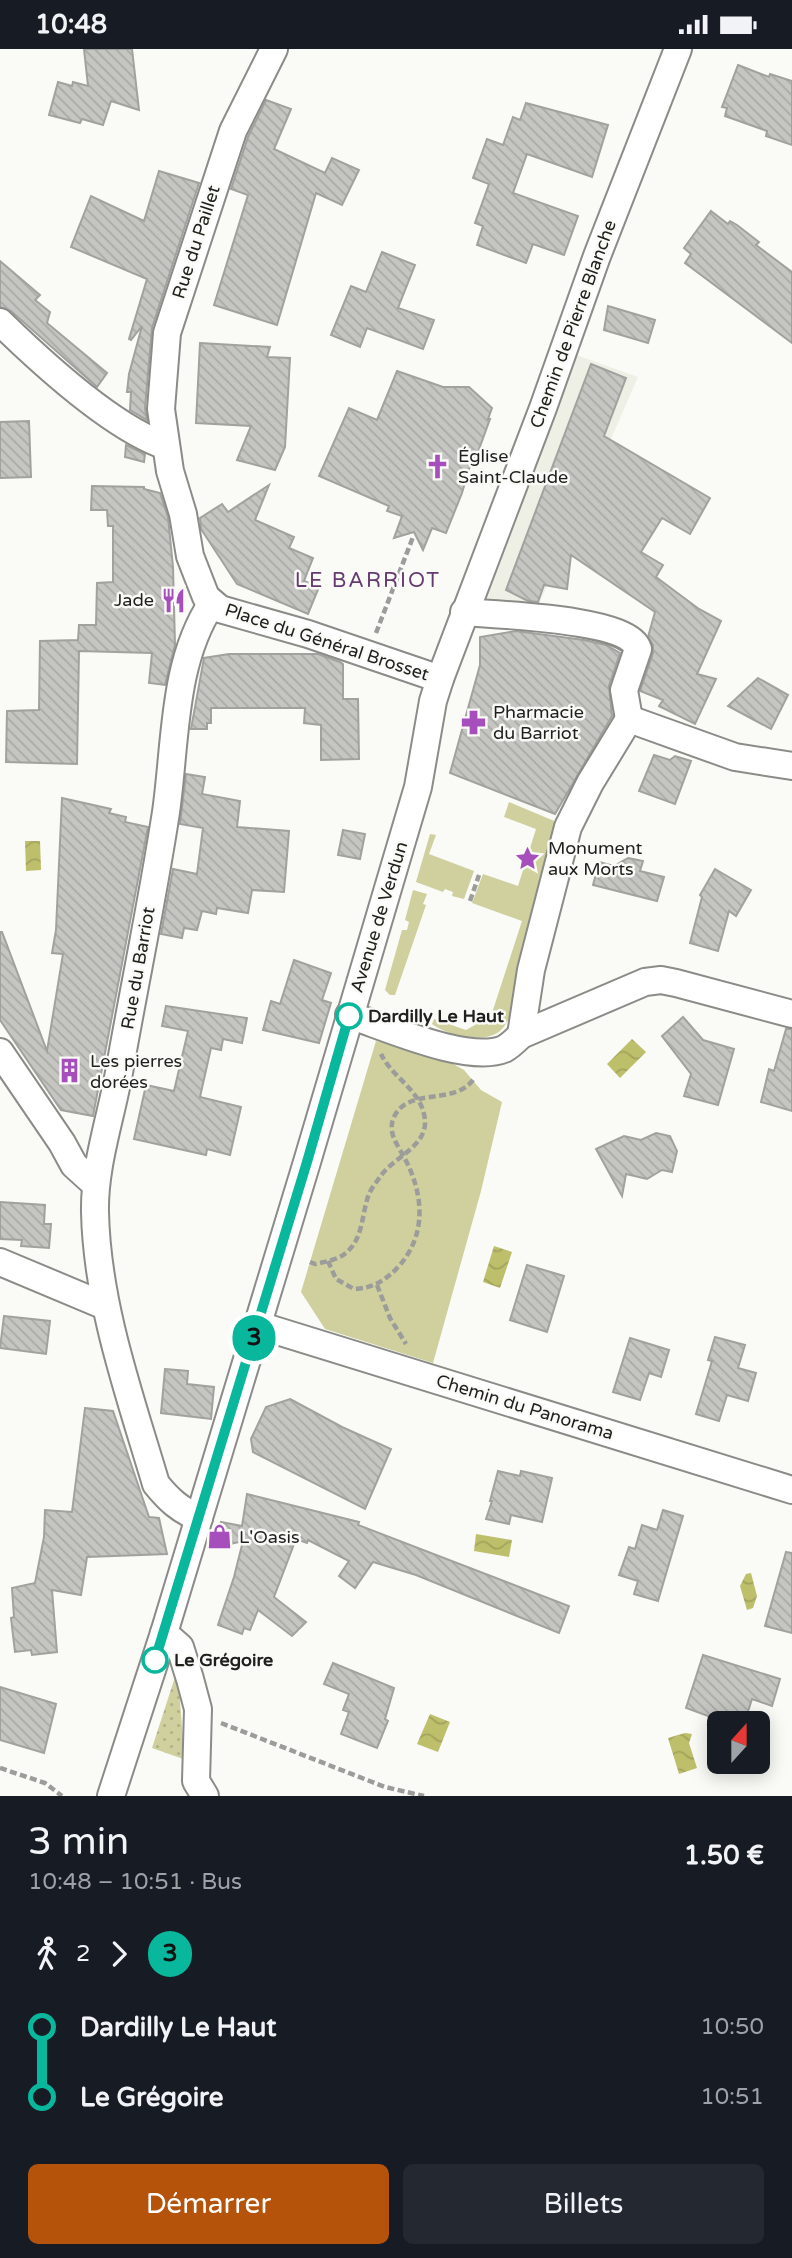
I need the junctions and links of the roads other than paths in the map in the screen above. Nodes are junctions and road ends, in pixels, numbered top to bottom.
1 (274, 49) edge
2 (678, 49) edge
3 (0, 322) edge
4 (166, 446) junction
5 (212, 603) junction
6 (464, 612) junction
7 (440, 679) junction
8 (638, 723) junction
9 (792, 766) edge
10 (792, 1014) edge
11 (349, 1015) junction
12 (521, 1035) junction
13 (0, 1052) edge
14 (95, 1184) junction
15 (0, 1262) edge
16 (105, 1306) junction
17 (258, 1325) junction
18 (792, 1490) edge
19 (199, 1518) junction
20 (164, 1633) junction
21 (196, 1791) edge
22 (111, 1796) edge

1 - 4 street, Rue du Paillet
2 - 6 street, Chemin de Pierre Blanche
3 - 4 street
4 - 5 street, Place du Général Brosset
5 - 7 street, Place du Général Brosset
5 - 14 street, Rue du Barriot
6 - 7 street, Chemin de Pierre Blanche
6 - 8 street
7 - 11 street, Avenue de Verdun
8 - 9 street
8 - 12 street
10 - 12 street
11 - 12 street
11 - 17 street, Avenue de Verdun
13 - 14 street
14 - 16 street, Rue du Barriot
15 - 16 street
16 - 19 street, Rue du Barriot
17 - 18 street, Chemin du Panorama
17 - 19 street, Avenue de Verdun
19 - 20 street, Avenue de Verdun
20 - 21 street
20 - 22 street, Avenue de Verdun

